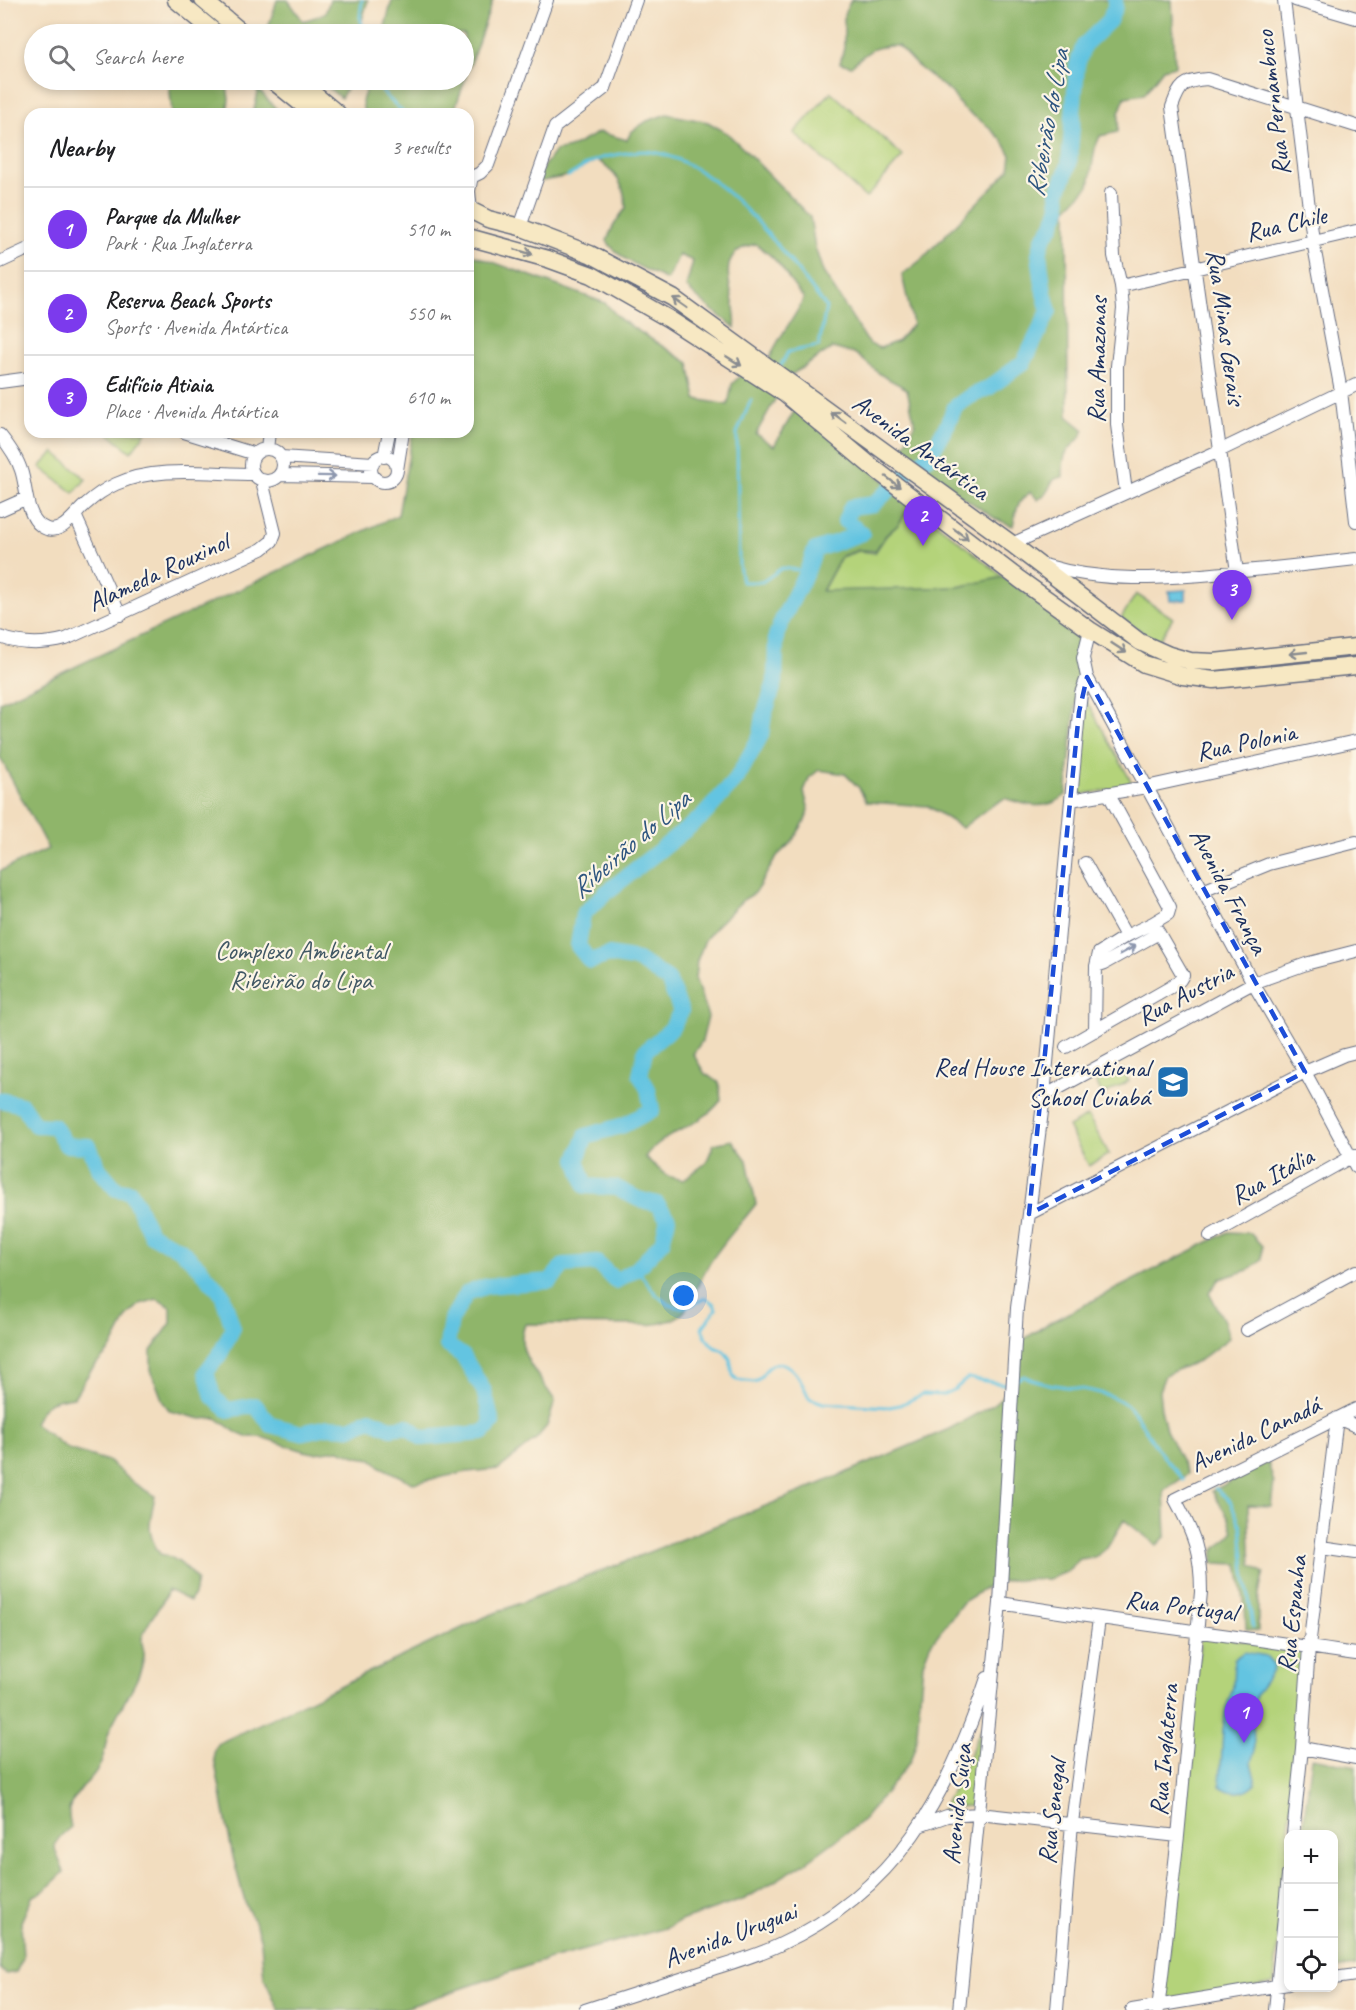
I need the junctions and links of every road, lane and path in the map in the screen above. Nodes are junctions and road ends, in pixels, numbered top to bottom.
1 (176, 0) edge
2 (203, 0) edge
3 (547, 0) edge
4 (636, 0) edge
5 (1284, 0) edge
6 (1294, 0) edge
7 (1356, 18) edge
8 (205, 24) edge
9 (232, 24) edge
10 (284, 90) edge
11 (309, 90) edge
12 (1296, 106) junction
13 (307, 108) edge
14 (331, 108) edge
15 (1356, 126) edge
16 (474, 175) edge
17 (1111, 194) dead end
18 (474, 216) edge
19 (520, 227) junction
20 (1356, 231) edge
21 (474, 239) edge
22 (1313, 241) junction
23 (24, 251) edge
24 (0, 262) edge
25 (1195, 268) junction
26 (1120, 286) junction
27 (24, 379) edge
28 (0, 382) edge
29 (1356, 384) edge
30 (1341, 392) junction
31 (0, 435) edge
32 (203, 438) edge
33 (268, 438) edge
34 (387, 438) edge
35 (402, 438) edge
36 (267, 449) junction
37 (1221, 450) junction
38 (255, 454) junction
39 (281, 456) junction
40 (379, 460) junction
41 (396, 471) junction
42 (281, 475) junction
43 (374, 477) junction
44 (257, 478) junction
45 (1126, 492) junction
46 (27, 498) junction
47 (0, 510) edge
48 (75, 515) junction
49 (1356, 521) edge
50 (1012, 544) junction
51 (1356, 559) edge
52 (1035, 562) junction
53 (1237, 572) junction
54 (1100, 611) junction
55 (120, 615) junction
56 (1090, 630) junction
57 (0, 637) edge
58 (1356, 647) edge
59 (1356, 666) edge
60 (1088, 676) junction
61 (1356, 741) edge
62 (1146, 787) junction
63 (1108, 794) junction
64 (1071, 800) junction
65 (1356, 842) edge
66 (1085, 863) dead end
67 (1205, 890) junction
68 (1156, 928) junction
69 (1126, 936) junction
70 (1356, 951) edge
71 (1096, 966) junction
72 (1253, 983) junction
73 (1095, 1031) junction
74 (1066, 1047) dead end
75 (1356, 1052) edge
76 (1305, 1072) junction
77 (1044, 1096) junction
78 (1354, 1160) edge
79 (1029, 1214) junction
80 (1210, 1236) dead end
81 (1356, 1271) edge
82 (1247, 1330) dead end
83 (1356, 1409) edge
84 (1337, 1418) junction
85 (1356, 1426) edge
86 (1175, 1499) joint
87 (1322, 1547) junction
88 (1356, 1552) edge
89 (1000, 1603) junction
90 (1098, 1619) junction
91 (1198, 1630) junction
92 (1309, 1647) junction
93 (1356, 1654) edge
94 (994, 1657) junction
95 (1302, 1748) junction
96 (1356, 1758) edge
97 (979, 1814) junction
98 (1072, 1824) junction
99 (922, 1825) junction
100 (1293, 1830) edge
101 (1178, 1836) junction
102 (1288, 1884) edge
103 (1356, 1975) edge
104 (1338, 1977) edge
105 (1282, 1984) edge
106 (1158, 2008) edge
107 (585, 2010) edge
108 (959, 2010) edge
109 (1057, 2010) edge
110 (1132, 2010) edge
111 (1275, 2010) edge

1 - 8 main road
2 - 9 main road
3 - 16 street
4 - 19 street
5 - 12 street, Rua Pernambuco
6 - 7 street
10 - 13 main road
11 - 14 main road
12 - 15 street
12 - 22 street, Rua Pernambuco
12 - 25 street, Rua Minas Gerais
17 - 26 street, Rua Amazonas
18 - 19 main road, Avenida Antártica
50 -> 19 main road, Avenida Antártica
20 - 22 street, Rua Chile
21 -> 56 main road, Avenida Antártica
22 - 25 street, Rua Chile
22 - 30 street, Rua Pernambuco
23 - 24 street
25 - 26 street, Rua Chile
25 - 37 street, Rua Minas Gerais
26 - 45 street, Rua Amazonas
27 - 28 street
29 - 30 street
30 - 37 street
30 - 49 street, Rua Pernambuco
31 - 46 street
32 - 38 street
33 - 36 street
34 - 40 street
35 - 41 street
36 - 38 street
36 - 39 street
37 - 45 street
37 - 53 street, Rua Minas Gerais
38 - 44 street
39 - 40 street
39 - 42 street
40 - 41 street
40 - 43 street
41 - 43 street
42 -> 43 street
42 - 44 street
44 - 48 street
44 - 55 street, Alameda Rouxinol
45 - 50 street
46 - 47 street
46 - 48 street
48 - 55 street
50 - 52 main road, Avenida Antártica
51 - 53 street
52 - 53 street
52 - 54 main road, Avenida Antártica
54 - 56 main road
58 -> 54 main road, Avenida Antártica
55 - 57 street, Alameda Rouxinol
56 -> 59 main road, Avenida Antártica
56 - 60 street, Avenida França
60 - 62 street, Avenida França
60 - 64 street, Avenida Suiça
61 - 62 street, Rua Polonia
62 - 63 street, Rua Polonia
62 - 67 street, Avenida França
63 - 64 street, Rua Polonia
63 - 68 street
64 - 77 street, Avenida Suiça
65 - 67 street
66 - 69 street
67 - 72 street, Avenida França
68 - 69 street
71 -> 68 street
68 - 73 street
69 - 71 street
70 - 72 street, Rua Austria
71 - 73 street
72 - 76 street, Avenida França
72 - 77 street, Rua Austria
73 - 74 street
75 - 76 street
76 - 78 street, Avenida França
76 - 79 street
77 - 79 street, Avenida Suiça
78 - 80 street, Rua Itália
79 - 89 street, Avenida Suiça
81 - 82 street
83 - 84 street, Avenida Canadá
84 - 85 street
84 - 86 street, Avenida Canadá
84 - 87 street, Rua Espanha
86 - 91 street, Rua Inglaterra
87 - 88 street
87 - 92 street, Rua Espanha
89 - 90 street, Rua Portugal
89 - 94 street, Avenida Suiça
90 - 91 street, Rua Portugal
90 - 98 street, Rua Senegal
91 - 92 street, Rua Portugal
91 - 101 street, Rua Inglaterra
92 - 93 street, Rua Portugal
92 - 95 street, Rua Espanha
94 - 97 street, Avenida Suiça
94 - 99 street, Avenida Uruguai
95 - 96 street
95 - 100 street, Rua Espanha
97 - 98 street
97 - 99 street
97 - 108 street, Avenida Suiça
98 - 101 street
98 - 109 street, Rua Senegal
99 - 107 street, Avenida Uruguai
101 - 106 street, Rua Inglaterra
102 - 105 street
103 - 104 street
105 - 106 street
105 - 111 street
106 - 110 street

